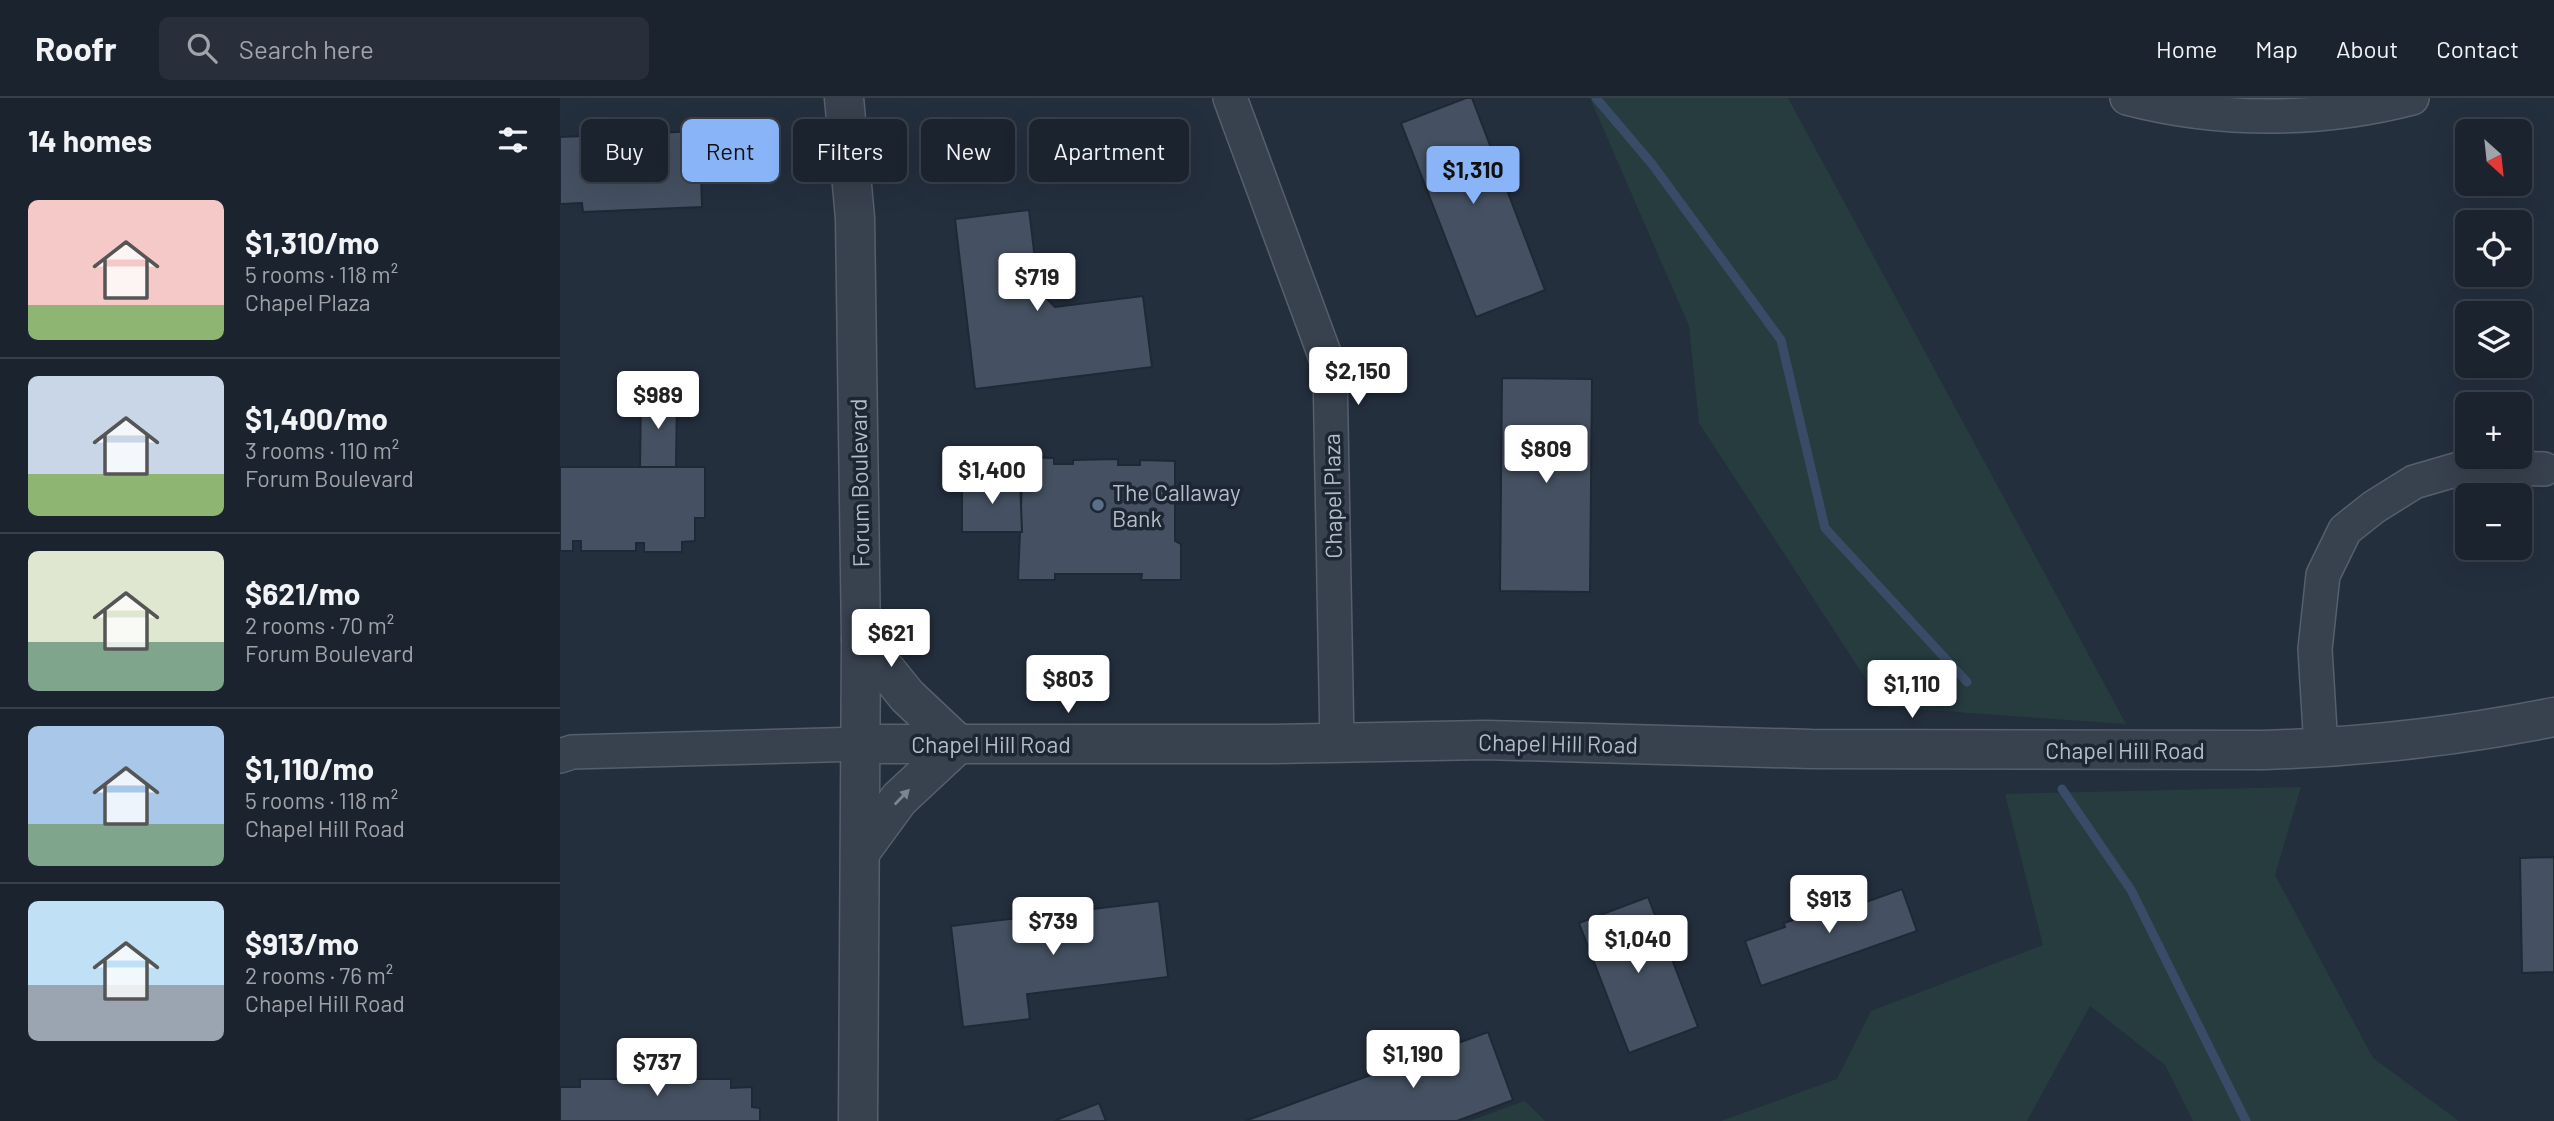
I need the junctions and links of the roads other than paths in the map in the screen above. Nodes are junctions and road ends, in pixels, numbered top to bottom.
1 (844, 98) edge
2 (1230, 98) edge
3 (2127, 98) edge
4 (2412, 98) edge
5 (2544, 469) dead end
6 (861, 639) junction
7 (2554, 717) edge
8 (1337, 743) junction
9 (862, 744) junction
10 (958, 744) junction
11 (2321, 748) junction
12 (560, 756) edge
13 (861, 851) junction
14 (858, 1121) edge

1 - 6 street, Forum Boulevard
2 - 8 street, Chapel Plaza
3 - 4 street
5 - 11 street
6 - 9 street, Forum Boulevard
6 - 10 street
7 - 11 street, Chapel Hill Road
8 - 10 street, Chapel Hill Road
8 - 11 street, Chapel Hill Road
9 - 10 street, Chapel Hill Road
9 - 12 street, Chapel Hill Road
9 - 13 street, Forum Boulevard
13 -> 10 street
13 - 14 street, Forum Boulevard

